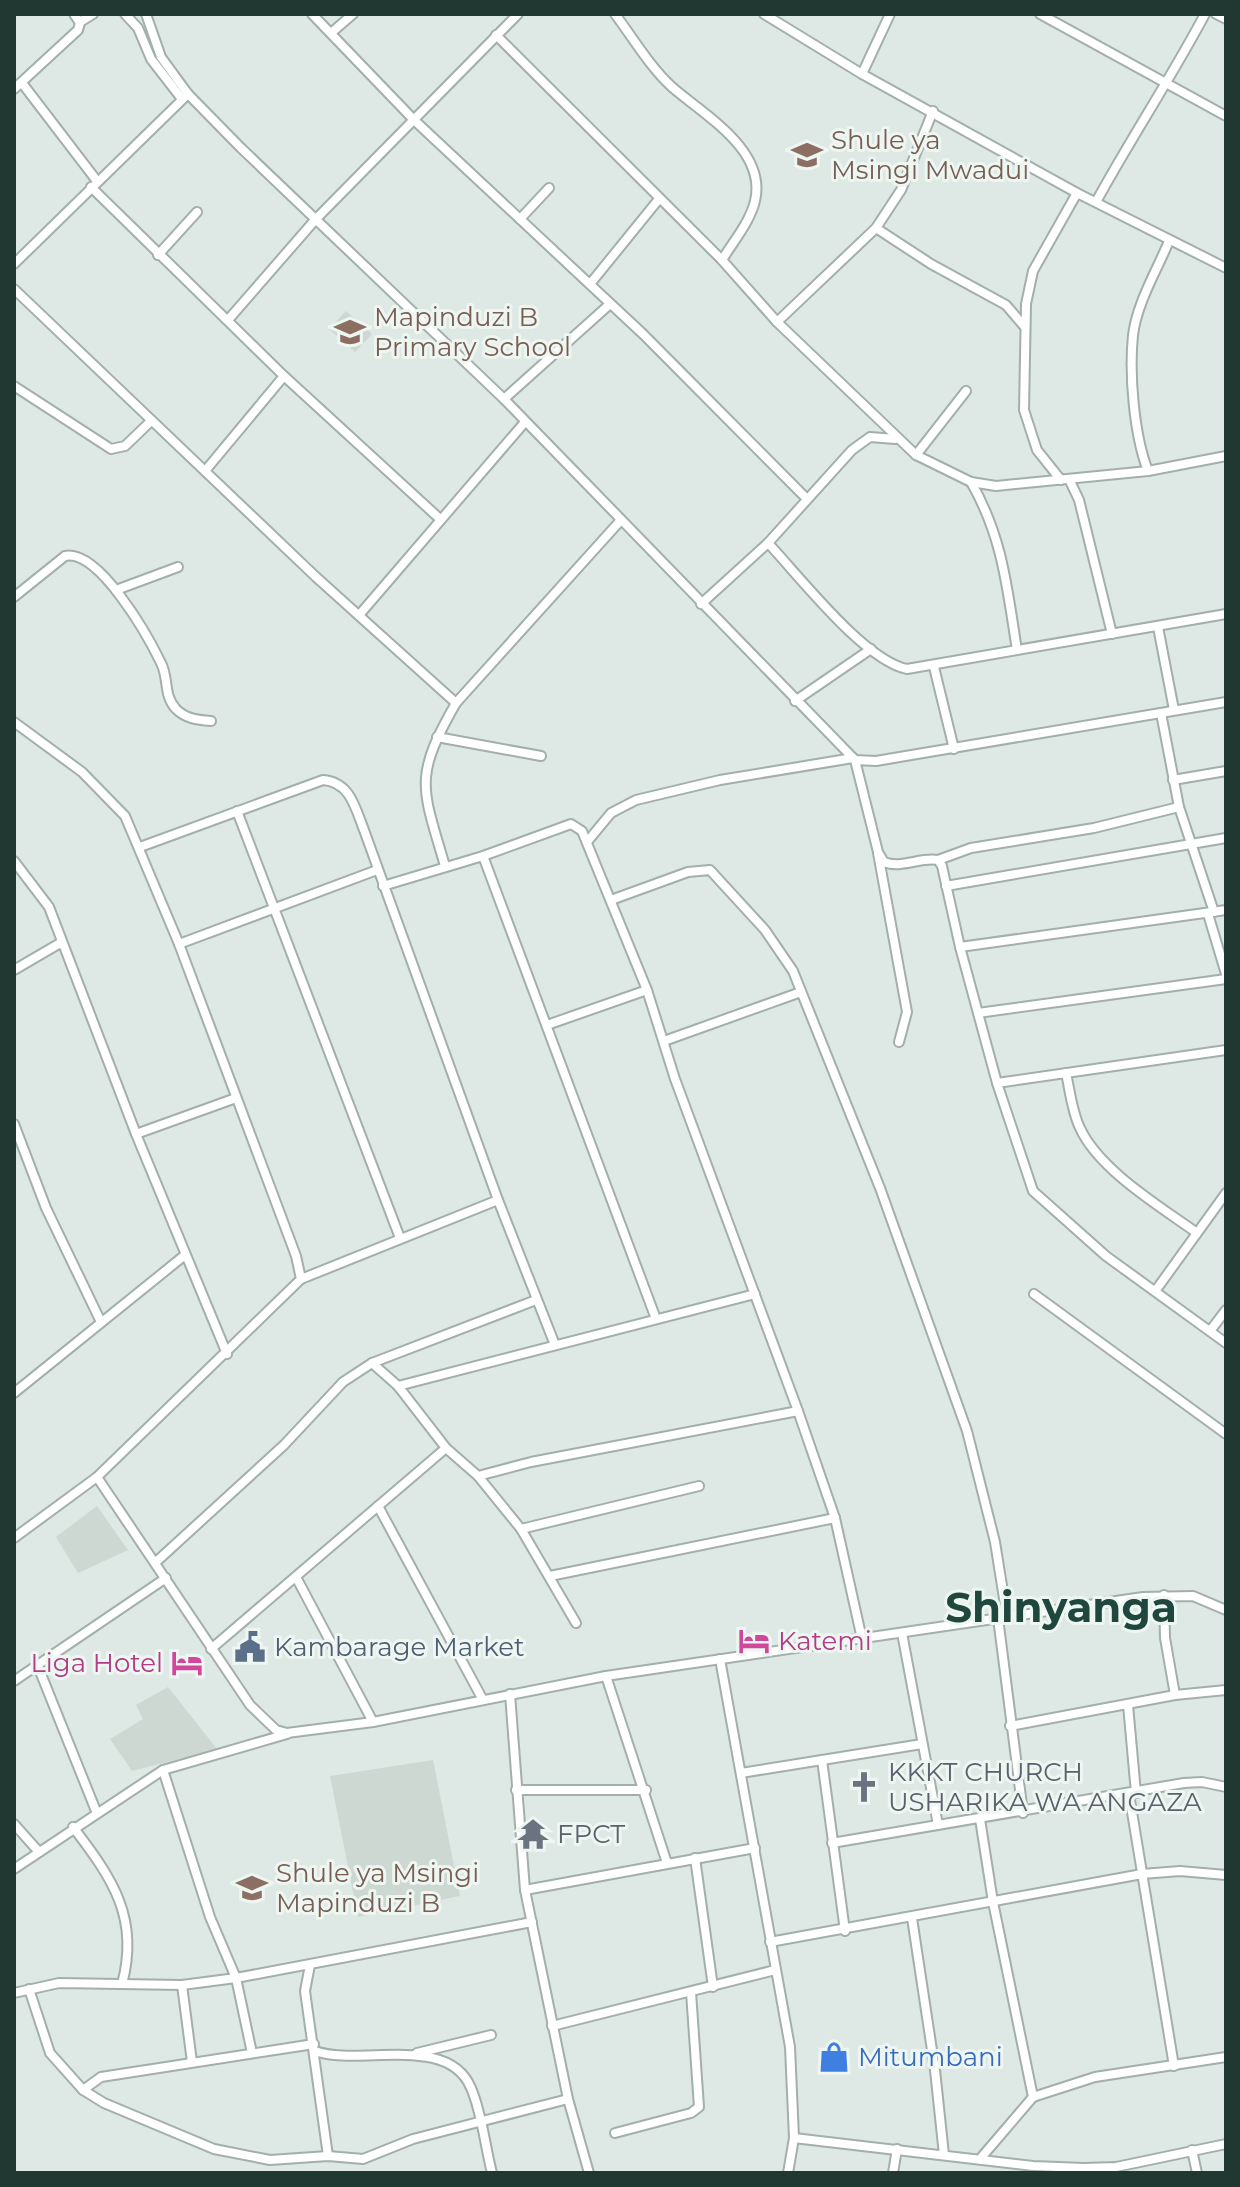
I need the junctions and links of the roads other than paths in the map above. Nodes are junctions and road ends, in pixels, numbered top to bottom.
1 (93, 14) edge
2 (125, 14) edge
3 (146, 14) edge
4 (312, 14) edge
5 (353, 14) edge
6 (518, 14) edge
7 (615, 14) edge
8 (764, 14) edge
9 (890, 14) edge
10 (1040, 14) edge
11 (1205, 14) edge
12 (1216, 14) edge
13 (77, 18) edge
14 (1226, 19) edge
15 (331, 33) junction
16 (496, 35) junction
17 (862, 74) junction
18 (22, 83) junction
19 (1167, 85) junction
20 (14, 89) edge
21 (185, 96) junction
22 (933, 111) junction
23 (1226, 116) edge
24 (414, 120) junction
25 (94, 184) junction
26 (549, 188) dead end
27 (1077, 193) junction
28 (659, 199) junction
29 (1096, 202) junction
30 (197, 212) dead end
31 (520, 219) junction
32 (315, 220) junction
33 (876, 228) junction
34 (1169, 241) junction
35 (158, 255) junction
36 (722, 260) junction
37 (14, 264) edge
38 (1226, 268) edge
39 (590, 284) junction
40 (14, 289) edge
41 (610, 304) junction
42 (228, 320) junction
43 (777, 322) junction
44 (1025, 327) junction
45 (284, 376) junction
46 (14, 386) edge
47 (966, 391) dead end
48 (504, 399) junction
49 (151, 421) junction
50 (525, 422) junction
51 (897, 439) junction
52 (916, 455) junction
53 (1226, 456) edge
54 (205, 471) junction
55 (1148, 471) junction
56 (1065, 480) junction
57 (971, 482) junction
58 (807, 499) junction
59 (440, 519) junction
60 (621, 520) junction
61 (768, 543) junction
62 (178, 567) dead end
63 (116, 590) junction
64 (14, 597) edge
65 (701, 604) junction
66 (360, 614) junction
67 (1226, 614) edge
68 (1158, 627) junction
69 (1112, 634) junction
70 (871, 649) junction
71 (1017, 650) junction
72 (934, 667) junction
73 (795, 701) junction
74 (1226, 702) edge
75 (456, 703) junction
76 (1174, 710) junction
77 (1161, 713) junction
78 (211, 721) dead end
79 (14, 722) edge
80 (437, 737) junction
81 (954, 749) junction
82 (541, 756) dead end
83 (854, 759) junction
84 (1226, 771) edge
85 (1173, 780) junction
86 (1179, 807) junction
87 (237, 811) junction
88 (1226, 838) edge
89 (587, 842) junction
90 (1194, 846) junction
91 (140, 847) junction
92 (878, 852) junction
93 (483, 856) junction
94 (938, 860) junction
95 (14, 861) edge
96 (445, 866) junction
97 (377, 870) junction
98 (383, 886) junction
99 (946, 886) junction
100 (611, 900) junction
101 (275, 907) junction
102 (1226, 910) edge
103 (1211, 913) junction
104 (62, 942) junction
105 (179, 944) junction
106 (960, 947) junction
107 (14, 970) edge
108 (1226, 977) edge
109 (647, 990) junction
110 (801, 992) junction
111 (978, 1013) junction
112 (547, 1025) junction
113 (664, 1041) junction
114 (899, 1042) dead end
115 (1226, 1050) edge
116 (1066, 1073) junction
117 (997, 1083) junction
118 (236, 1098) junction
119 (14, 1124) edge
120 (136, 1134) junction
121 (1226, 1193) edge
122 (498, 1200) junction
123 (1197, 1233) junction
124 (400, 1238) junction
125 (185, 1255) junction
126 (301, 1279) junction
127 (1156, 1290) junction
128 (755, 1294) junction
129 (1034, 1294) dead end
130 (536, 1300) junction
131 (1226, 1310) edge
132 (656, 1319) junction
133 (100, 1320) junction
134 (1210, 1331) junction
135 (1226, 1343) edge
136 (555, 1345) junction
137 (227, 1354) junction
138 (372, 1363) junction
139 (398, 1386) junction
140 (14, 1393) edge
141 (798, 1411) junction
142 (1226, 1434) edge
143 (446, 1448) junction
144 (478, 1476) junction
145 (97, 1477) junction
146 (699, 1486) dead end
147 (378, 1506) junction
148 (835, 1518) junction
149 (521, 1529) junction
150 (14, 1538) edge
151 (156, 1562) junction
152 (550, 1576) junction
153 (296, 1577) junction
154 (166, 1578) junction
155 (1164, 1595) junction
156 (1226, 1610) edge
157 (1002, 1618) junction
158 (576, 1623) dead end
159 (902, 1633) junction
160 (862, 1639) junction
161 (211, 1649) junction
162 (720, 1659) junction
163 (37, 1664) junction
164 (606, 1676) junction
165 (14, 1681) edge
166 (1226, 1690) edge
167 (510, 1694) junction
168 (1175, 1695) junction
169 (483, 1700) junction
170 (1128, 1705) junction
171 (373, 1722) junction
172 (1010, 1726) junction
173 (287, 1733) junction
174 (922, 1744) junction
175 (822, 1760) junction
176 (163, 1770) junction
177 (741, 1773) junction
178 (1226, 1787) edge
179 (516, 1790) junction
180 (646, 1790) junction
181 (1132, 1794) junction
182 (96, 1811) junction
183 (1023, 1813) junction
184 (980, 1819) junction
185 (14, 1824) edge
186 (938, 1825) junction
187 (73, 1827) junction
188 (832, 1843) junction
189 (755, 1848) junction
190 (39, 1852) junction
191 (695, 1858) junction
192 (667, 1863) junction
193 (14, 1869) edge
194 (1142, 1874) junction
195 (1226, 1875) edge
196 (525, 1890) junction
197 (993, 1902) junction
198 (912, 1918) junction
199 (532, 1922) junction
200 (845, 1931) junction
201 (770, 1942) junction
202 (310, 1965) junction
203 (775, 1970) junction
204 (236, 1978) junction
205 (122, 1984) junction
206 (182, 1985) junction
207 (713, 1987) junction
208 (29, 1989) junction
209 (691, 1992) junction
210 (14, 1993) edge
211 (552, 2026) junction
212 (491, 2035) dead end
213 (315, 2047) junction
214 (252, 2053) junction
215 (416, 2053) junction
216 (1226, 2057) edge
217 (192, 2062) junction
218 (1174, 2066) junction
219 (83, 2090) junction
220 (1033, 2097) junction
221 (568, 2099) junction
222 (479, 2122) junction
223 (615, 2133) dead end
224 (794, 2138) junction
225 (1226, 2144) edge
226 (897, 2149) junction
227 (1192, 2150) junction
228 (944, 2155) junction
229 (328, 2156) junction
230 (980, 2159) junction
231 (309, 2160) junction
232 (1116, 2170) edge
233 (306, 2173) edge
234 (492, 2173) edge
235 (589, 2173) edge
236 (788, 2173) edge
237 (893, 2173) edge
238 (1197, 2173) edge

1 - 13 street
2 - 21 street
3 - 21 street
4 - 15 street
5 - 15 street
6 - 16 street
7 - 36 street
8 - 17 street
9 - 17 street
10 - 19 street
11 - 19 street
12 - 14 street
13 - 18 street
15 - 24 street
16 - 24 street
16 - 28 street
17 - 22 street
18 - 20 street
18 - 25 street
19 - 23 street
19 - 29 street
21 - 25 street
21 - 32 street
22 - 27 street
22 - 33 street
24 - 31 street
24 - 32 street
25 - 35 street
25 - 37 street
26 - 31 street
27 - 29 street
27 - 44 street
28 - 36 street
28 - 39 street
29 - 34 street
30 - 35 street
31 - 39 street
32 - 42 street
32 - 48 street
33 - 43 street
33 - 44 street
34 - 38 street
34 - 55 street
35 - 42 street
36 - 43 street
39 - 41 street
40 - 49 street
41 - 48 street
41 - 58 street
42 - 45 street
43 - 51 street
44 - 56 street
45 - 54 street
45 - 59 street
46 - 49 street
47 - 52 street
48 - 50 street
49 - 54 street
50 - 59 street
50 - 60 street
51 - 52 street
51 - 58 street
52 - 57 street
53 - 55 street
54 - 66 street
55 - 56 street
56 - 57 street
56 - 69 street
57 - 71 street
58 - 61 street
59 - 66 street
60 - 65 street
60 - 75 street
61 - 65 street
61 - 70 street
62 - 63 street
63 - 64 street
63 - 78 street
65 - 73 street
66 - 75 street
67 - 68 street
68 - 69 street
68 - 76 street
69 - 71 street
70 - 72 street
70 - 73 street
71 - 72 street
72 - 81 street
73 - 83 street
74 - 76 street
75 - 80 street
76 - 77 street
77 - 81 street
77 - 85 street
79 - 91 street
80 - 82 street
80 - 96 street
81 - 83 street
83 - 89 street
83 - 92 street
84 - 85 street
85 - 86 street
86 - 90 street
86 - 94 street
87 - 91 street
87 - 97 street
87 - 101 street
88 - 90 street
89 - 93 street
89 - 100 street
90 - 99 street
90 - 103 street
91 - 105 street
92 - 94 street
92 - 114 street
93 - 96 street
93 - 112 street
94 - 99 street
95 - 104 street
96 - 98 street
97 - 98 street
97 - 101 street
98 - 122 street
99 - 106 street
100 - 109 street
100 - 110 street
101 - 105 street
101 - 124 street
102 - 103 street
103 - 106 street
103 - 108 street
104 - 107 street
104 - 120 street
105 - 118 street
106 - 111 street
108 - 111 street
109 - 112 street
109 - 113 street
110 - 113 street
110 - 157 street
111 - 117 street
112 - 132 street
113 - 128 street
115 - 116 street
116 - 117 street
116 - 123 street
117 - 127 street
118 - 120 street
118 - 126 street
119 - 133 street
120 - 125 street
121 - 123 street
122 - 124 street
122 - 130 street
123 - 127 street
124 - 126 street
125 - 133 street
125 - 137 street
126 - 137 street
127 - 134 street
128 - 132 street
128 - 141 street
129 - 142 street
130 - 136 street
130 - 138 street
131 - 134 street
132 - 136 street
133 - 140 street
134 - 135 street
136 - 139 street
137 - 145 street
138 - 139 street
138 - 151 street
139 - 143 street
141 - 144 street
141 - 148 street
143 - 144 street
143 - 147 street
144 - 149 street
145 - 150 street
145 - 151 street
146 - 149 street
147 - 153 street
147 - 169 street
148 - 152 street
148 - 160 street
149 - 152 street
151 - 154 street
152 - 158 street
153 - 161 street
153 - 171 street
154 - 161 street
154 - 163 street
155 - 156 street
155 - 157 street
155 - 168 street
157 - 159 street
157 - 172 street
159 - 160 street
159 - 174 street
160 - 162 street
161 - 173 street
162 - 164 street
162 - 177 street
163 - 165 street
163 - 182 street
164 - 167 street
164 - 180 street
166 - 168 street
167 - 169 street
167 - 179 street
168 - 170 street
169 - 171 street
170 - 172 street
170 - 181 street
171 - 173 street
172 - 183 street
173 - 176 street
174 - 175 street
174 - 186 street
175 - 177 street
175 - 188 street
176 - 182 street
176 - 204 street
177 - 189 street
178 - 181 street
179 - 180 street
179 - 196 street
180 - 192 street
181 - 183 street
181 - 194 street
182 - 187 street
183 - 184 street
184 - 186 street
184 - 197 street
185 - 190 street
186 - 188 street
187 - 190 street
187 - 205 street
188 - 200 street
189 - 191 street
189 - 201 street
190 - 193 street
191 - 192 street
191 - 207 street
192 - 196 street
194 - 195 street
194 - 197 street
194 - 218 street
196 - 199 street
197 - 198 street
197 - 220 street
198 - 200 street
198 - 228 street
199 - 202 street
199 - 211 street
200 - 201 street
201 - 203 street
202 - 204 street
202 - 213 street
203 - 207 street
203 - 224 street
204 - 206 street
204 - 214 street
205 - 206 street
205 - 208 street
206 - 217 street
207 - 209 street
208 - 210 street
208 - 219 street
209 - 211 street
209 - 223 street
211 - 221 street
212 - 215 street
213 - 214 street
213 - 215 street
213 - 229 street
214 - 217 street
215 - 222 street
216 - 218 street
217 - 219 street
218 - 220 street
219 - 231 street
220 - 230 street
221 - 222 street
221 - 235 street
222 - 229 street
222 - 234 street
224 - 226 street
224 - 236 street
225 - 227 street
226 - 228 street
226 - 237 street
227 - 232 street
227 - 238 street
228 - 230 street
229 - 231 street
230 - 232 street
231 - 233 street

